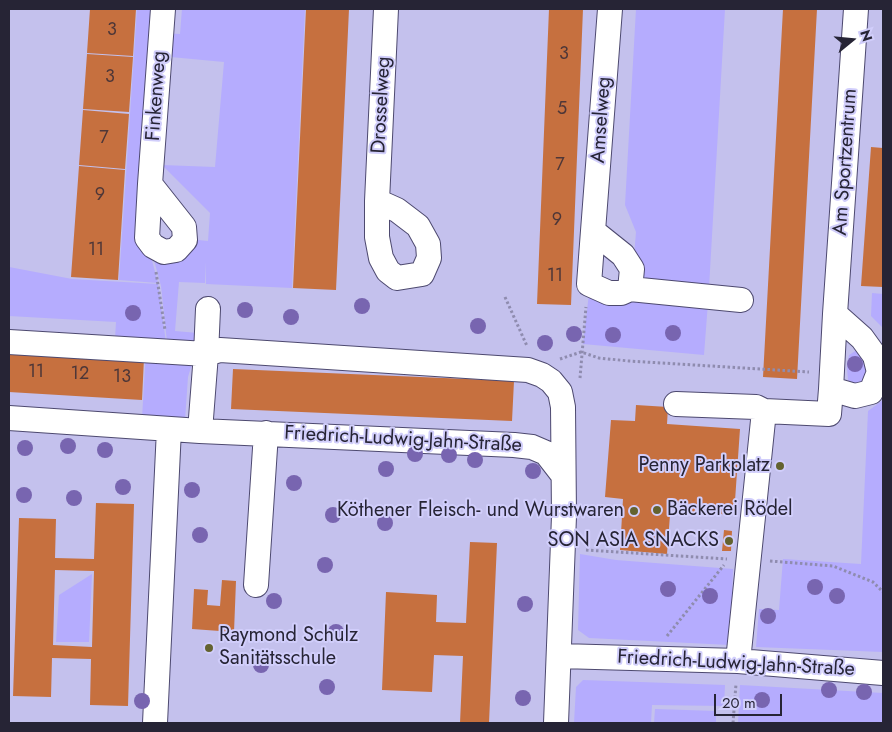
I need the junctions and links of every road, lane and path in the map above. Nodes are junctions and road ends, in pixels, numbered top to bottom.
1 (163, 9) edge
2 (386, 9) edge
3 (610, 9) edge
4 (856, 9) edge
5 (150, 184) junction
6 (378, 202) dead end
7 (593, 231) junction
8 (147, 238) junction
9 (630, 288) junction
10 (505, 297) dead end
11 (741, 300) dead end
12 (208, 309) dead end
13 (835, 314) junction
14 (9, 342) edge
15 (168, 352) junction
16 (535, 352) dead end
17 (206, 354) junction
18 (558, 360) dead end
19 (824, 381) junction
20 (676, 404) dead end
21 (764, 411) junction
22 (9, 418) edge
23 (169, 429) junction
24 (200, 431) junction
25 (266, 433) junction
26 (563, 475) junction
27 (581, 549) dead end
28 (747, 560) junction
29 (256, 585) dead end
30 (883, 592) edge
31 (664, 640) dead end
32 (560, 656) junction
33 (738, 661) junction
34 (883, 673) edge
35 (155, 723) edge
36 (556, 723) edge
37 (733, 723) edge

1 - 5 street, Finkenweg
2 - 6 street, Drosselweg
3 - 7 street, Amselweg
4 - 13 street, Am Sportzentrum
5 - 8 street, Finkenweg
5 - 8 street
7 - 9 street
7 - 9 street, Amselweg
8 - 15 path
9 - 11 street
10 - 16 path
12 - 17 street
13 - 19 street, Am Sportzentrum
13 - 19 street
14 - 15 street
15 - 17 street
17 - 24 street
17 - 26 street
18 - 19 path
19 - 21 street, Am Sportzentrum
20 - 21 street
21 - 28 street
22 - 23 street, Friedrich-Ludwig-Jahn-Straße
23 - 24 street, Friedrich-Ludwig-Jahn-Straße
23 - 35 street
24 - 25 street, Friedrich-Ludwig-Jahn-Straße
25 - 26 street, Friedrich-Ludwig-Jahn-Straße
25 - 29 street
26 - 32 street
27 - 31 path
28 - 30 path
28 - 33 street
32 - 33 street, Friedrich-Ludwig-Jahn-Straße
32 - 36 street
33 - 34 street, Friedrich-Ludwig-Jahn-Straße
33 - 37 path

